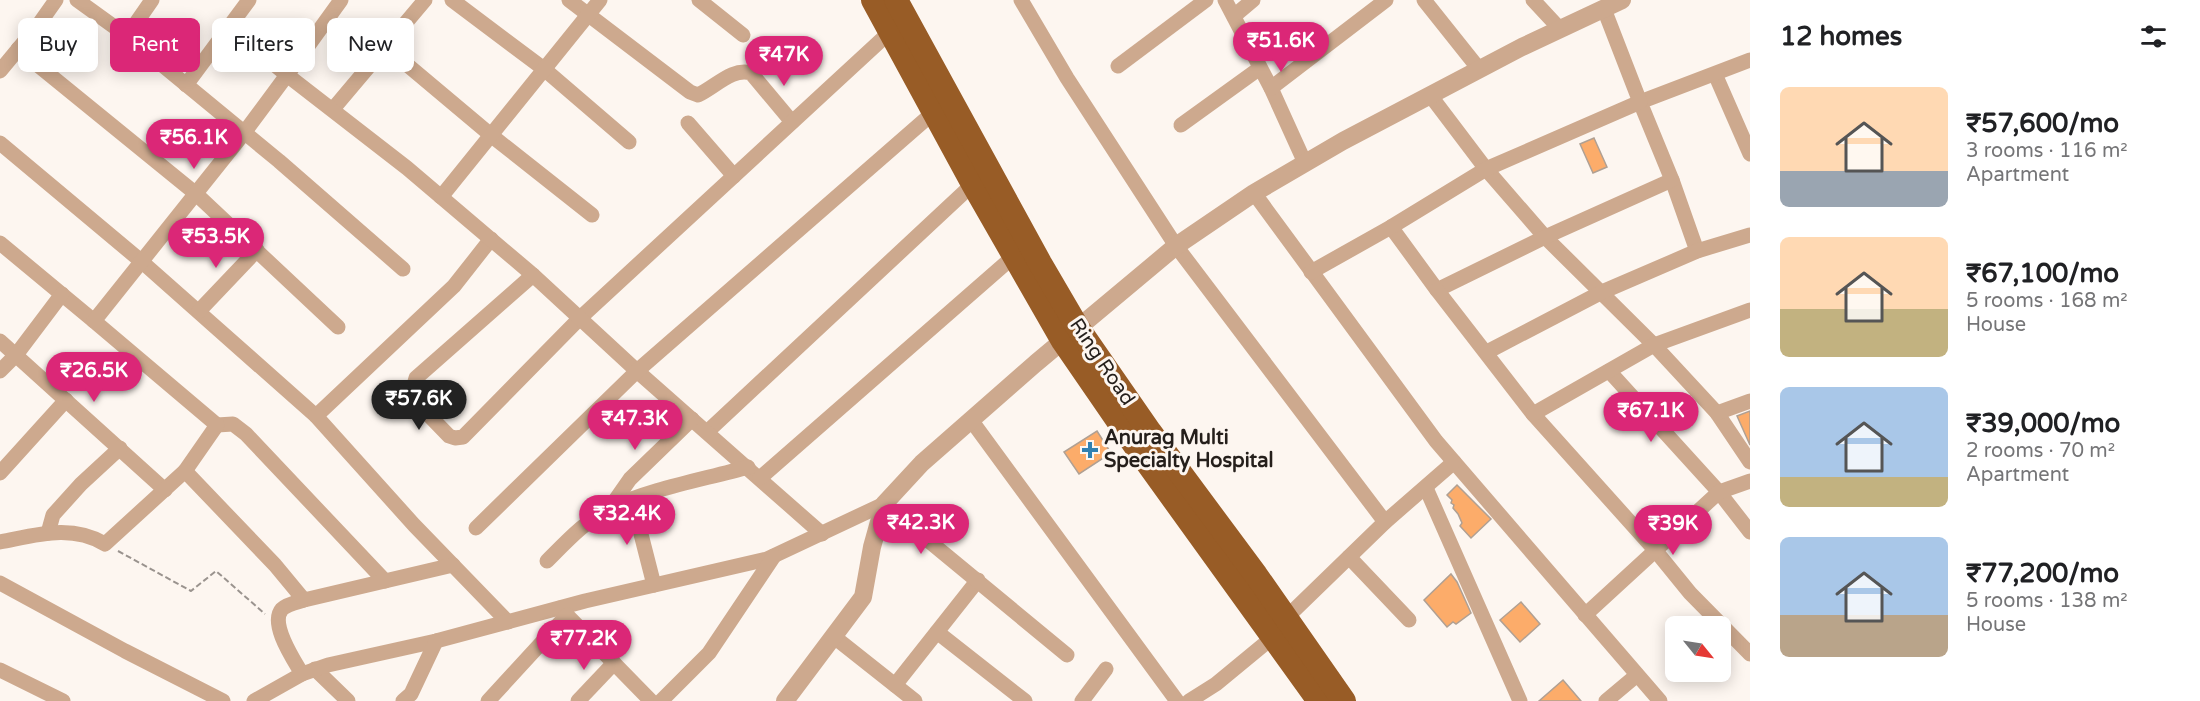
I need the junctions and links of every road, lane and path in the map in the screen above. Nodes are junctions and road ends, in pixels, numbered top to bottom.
1 (56, 0) edge
2 (77, 0) edge
3 (152, 0) edge
4 (249, 0) edge
5 (341, 0) edge
6 (425, 0) edge
7 (452, 0) edge
8 (569, 0) edge
9 (600, 0) edge
10 (699, 0) edge
11 (873, 0) edge
12 (896, 0) edge
13 (1021, 0) edge
14 (1206, 0) edge
15 (1225, 0) edge
16 (1253, 0) edge
17 (1386, 0) edge
18 (1424, 0) edge
19 (1533, 0) edge
20 (1622, 0) edge
21 (1604, 9) junction
22 (588, 14) junction
23 (1234, 16) junction
24 (42, 18) edge
25 (140, 18) edge
26 (236, 18) edge
27 (410, 18) edge
28 (110, 24) edge
29 (1560, 29) junction
30 (891, 31) junction
31 (743, 35) dead end
32 (18, 49) edge
33 (212, 50) edge
34 (1750, 60) edge
35 (1118, 66) dead end
36 (1260, 68) junction
37 (544, 69) junction
38 (1479, 69) junction
39 (414, 70) edge
40 (0, 71) edge
41 (46, 72) edge
42 (170, 72) edge
43 (283, 72) edge
44 (364, 72) edge
45 (1715, 74) junction
46 (287, 75) junction
47 (186, 85) junction
48 (1270, 88) junction
49 (1430, 95) junction
50 (1640, 102) junction
51 (333, 109) junction
52 (934, 112) junction
53 (792, 122) junction
54 (688, 123) dead end
55 (1181, 125) dead end
56 (244, 133) junction
57 (492, 135) junction
58 (629, 142) dead end
59 (0, 143) edge
60 (1750, 154) edge
61 (1305, 163) junction
62 (1485, 169) junction
63 (734, 176) junction
64 (1672, 180) junction
65 (973, 184) junction
66 (195, 193) junction
67 (1254, 193) junction
68 (441, 196) junction
69 (592, 215) dead end
70 (1391, 227) junction
71 (1750, 235) edge
72 (1545, 237) junction
73 (491, 239) junction
74 (0, 243) edge
75 (1176, 246) junction
76 (257, 250) junction
77 (1697, 251) junction
78 (1014, 256) junction
79 (141, 261) junction
80 (403, 269) dead end
81 (1311, 272) junction
82 (533, 275) junction
83 (1437, 290) junction
84 (1602, 292) junction
85 (62, 294) junction
86 (1750, 310) edge
87 (199, 311) junction
88 (580, 318) junction
89 (94, 321) junction
90 (338, 327) dead end
91 (1071, 334) junction
92 (0, 340) edge
93 (1654, 345) junction
94 (1487, 352) junction
95 (16, 355) junction
96 (0, 371) edge
97 (637, 371) junction
98 (1609, 371) junction
99 (66, 400) junction
100 (1750, 401) edge
101 (1717, 413) junction
102 (1533, 414) junction
103 (316, 416) junction
104 (692, 419) junction
105 (971, 420) junction
106 (217, 425) junction
107 (707, 432) junction
108 (120, 448) junction
109 (1454, 462) junction
110 (1750, 462) edge
111 (2, 466) edge
112 (185, 471) junction
113 (754, 472) junction
114 (1750, 481) edge
115 (1426, 488) junction
116 (165, 490) junction
117 (1719, 492) junction
118 (632, 499) junction
119 (884, 504) junction
120 (609, 509) junction
121 (1385, 522) junction
122 (476, 528) dead end
123 (1750, 532) edge
124 (48, 533) junction
125 (822, 534) junction
126 (0, 542) edge
127 (105, 544) junction
128 (1655, 550) junction
129 (774, 556) junction
130 (1349, 556) junction
131 (547, 561) dead end
132 (453, 565) junction
133 (978, 580) junction
134 (385, 581) junction
135 (0, 583) edge
136 (654, 585) junction
137 (304, 600) junction
138 (563, 611) junction
139 (1585, 615) junction
140 (1409, 620) dead end
141 (508, 622) junction
142 (278, 626) junction
143 (1279, 628) junction
144 (937, 632) junction
145 (833, 636) junction
146 (436, 641) junction
147 (1750, 654) edge
148 (1067, 655) dead end
149 (614, 663) junction
150 (1106, 669) dead end
151 (0, 670) edge
152 (309, 672) junction
153 (1637, 675) junction
154 (896, 686) junction
155 (52, 699) edge
156 (223, 701) edge
157 (254, 701) edge
158 (348, 701) edge
159 (403, 701) edge
160 (488, 701) edge
161 (578, 701) edge
162 (651, 701) edge
163 (661, 701) edge
164 (785, 701) edge
165 (915, 701) edge
166 (1025, 701) edge
167 (1082, 701) edge
168 (1177, 701) edge
169 (1189, 701) edge
170 (1319, 701) edge
171 (1344, 701) edge
172 (1520, 701) edge
173 (1606, 701) edge
174 (1660, 701) edge

1 - 24 street
2 - 28 street
3 - 25 street
4 - 26 street
5 - 46 street
6 - 27 street
7 - 37 street
8 - 22 street
9 - 22 street
10 - 31 street
11 - 30 highway, Ring Road
12 - 91 highway, Ring Road
13 - 75 street
14 - 35 street
15 - 23 street
16 - 23 street
17 - 48 street
18 - 38 street
19 - 29 street
20 - 21 street
21 - 29 street
21 - 50 street
22 - 37 street
22 - 53 street
23 - 36 street
29 - 38 street
30 - 52 highway, Ring Road
30 - 53 street
32 - 40 street
33 - 47 street
34 - 45 street
36 - 48 street
36 - 55 street
37 - 57 street
37 - 58 street
38 - 49 street
39 - 57 street
41 - 66 street
42 - 47 street
43 - 46 street
44 - 51 street
45 - 50 street
45 - 60 street
46 - 51 street
46 - 56 street
47 - 56 street
48 - 61 street
49 - 61 street
49 - 62 street
50 - 62 street
50 - 64 street
51 - 68 street
52 - 65 highway, Ring Road
52 - 97 street
53 - 63 street
54 - 63 street
56 - 66 street
56 - 80 street
57 - 68 street
57 - 69 street
59 - 79 street
61 - 67 street
62 - 70 street
62 - 72 street
63 - 88 street
64 - 72 street
64 - 77 street
65 - 78 highway, Ring Road
65 - 107 street
66 - 76 street
66 - 79 street
67 - 75 street
67 - 81 street
68 - 73 street
70 - 81 street
70 - 83 street
71 - 77 street
72 - 83 street
72 - 84 street
73 - 82 street
73 - 103 street
74 - 85 street
75 - 91 street
75 - 121 street
76 - 87 street
76 - 90 street
77 - 84 street
78 - 91 highway, Ring Road
78 - 113 street
79 - 87 street
79 - 89 street
81 - 109 street
82 - 88 street
82 - 88 street
83 - 94 street
84 - 93 street
84 - 94 street
85 - 89 street
85 - 95 street
86 - 93 street
87 - 103 street
88 - 97 street
89 - 106 street
91 - 105 street
91 - 143 highway, Ring Road
92 - 95 street
93 - 98 street
93 - 101 street
94 - 102 street
95 - 96 street
95 - 99 street
97 - 104 street
97 - 122 street
98 - 102 street
98 - 117 street
99 - 108 street
99 - 111 street
100 - 101 street
101 - 110 street
102 - 128 street
103 - 132 street
104 - 107 street
104 - 120 street
105 - 119 street
105 - 168 street
106 - 112 street
106 - 134 street
107 - 113 street
108 - 116 street
108 - 124 street
109 - 115 street
109 - 139 street
112 - 116 street
112 - 137 street
113 - 118 street
113 - 125 street
114 - 117 street
115 - 121 street
115 - 172 street
116 - 127 street
117 - 123 street
117 - 128 street
118 - 120 street
118 - 136 street
119 - 125 street
119 - 133 street
119 - 145 street
120 - 131 street
121 - 130 street
124 - 126 street
124 - 127 street
125 - 129 street
127 - 142 path
128 - 139 street
128 - 147 street
129 - 136 street
129 - 163 street
130 - 140 street
130 - 143 street
132 - 134 street
132 - 141 street
133 - 144 street
133 - 148 street
134 - 137 street
135 - 156 street
136 - 138 street
137 - 142 street
138 - 141 street
138 - 149 street
138 - 160 street
139 - 153 street
141 - 146 street
142 - 152 street
143 - 169 street
143 - 170 highway, Ring Road
143 - 171 highway, Ring Road
144 - 154 street
144 - 166 street
145 - 154 street
145 - 164 street
146 - 152 street
146 - 159 street
149 - 161 street
149 - 162 street
150 - 167 street
151 - 155 street
152 - 157 street
152 - 158 street
153 - 173 street
153 - 174 street
154 - 165 street

